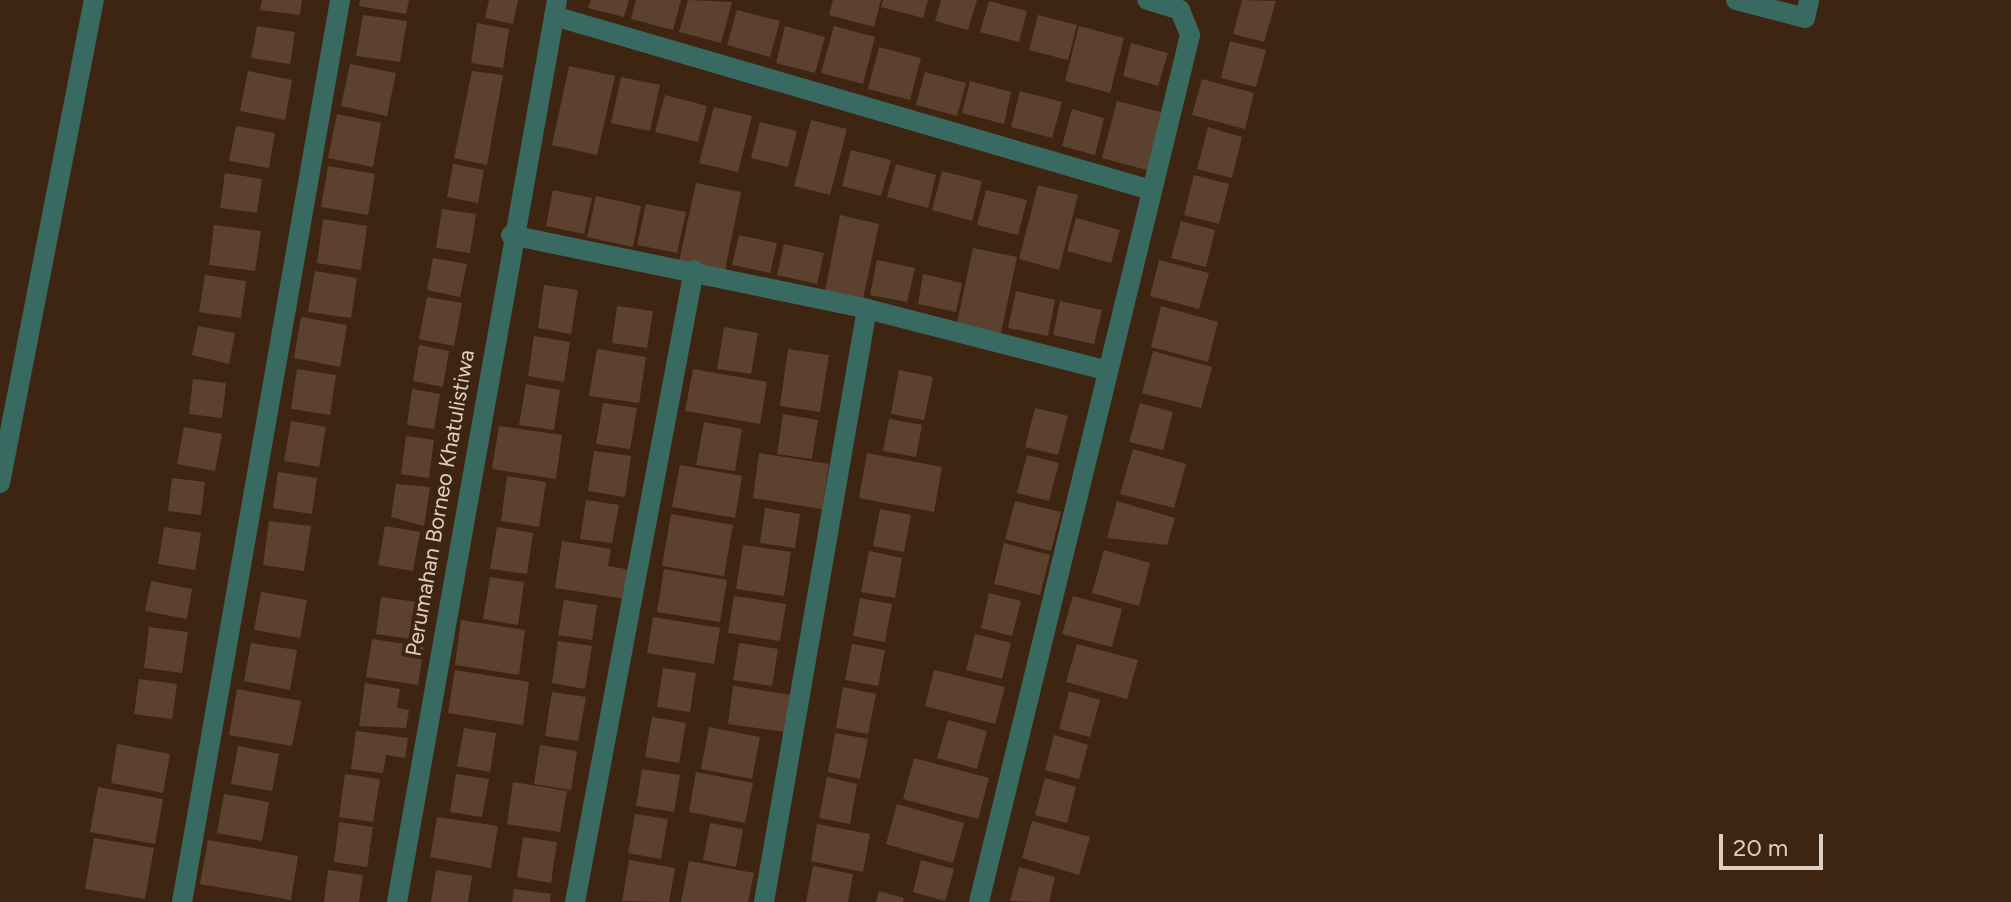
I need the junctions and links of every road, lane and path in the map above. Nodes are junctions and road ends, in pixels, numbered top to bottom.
1 (94, 0) edge
2 (340, 0) edge
3 (1147, 0) edge
4 (1736, 0) edge
5 (1809, 0) edge
6 (556, 8) edge
7 (1151, 190) junction
8 (511, 235) junction
9 (694, 270) junction
10 (867, 309) junction
11 (1104, 370) junction
12 (0, 483) edge
13 (182, 902) edge
14 (397, 902) edge
15 (575, 902) edge
16 (764, 902) edge
17 (979, 902) edge

1 - 12 street
2 - 13 street
3 - 7 street
4 - 5 street
6 - 7 street
6 - 8 street, Perumahan Borneo Khatulistiwa
7 - 11 street
8 - 9 street
8 - 14 street, Perumahan Borneo Khatulistiwa
9 - 10 street
9 - 15 street
10 - 11 street
10 - 16 street
11 - 17 street

